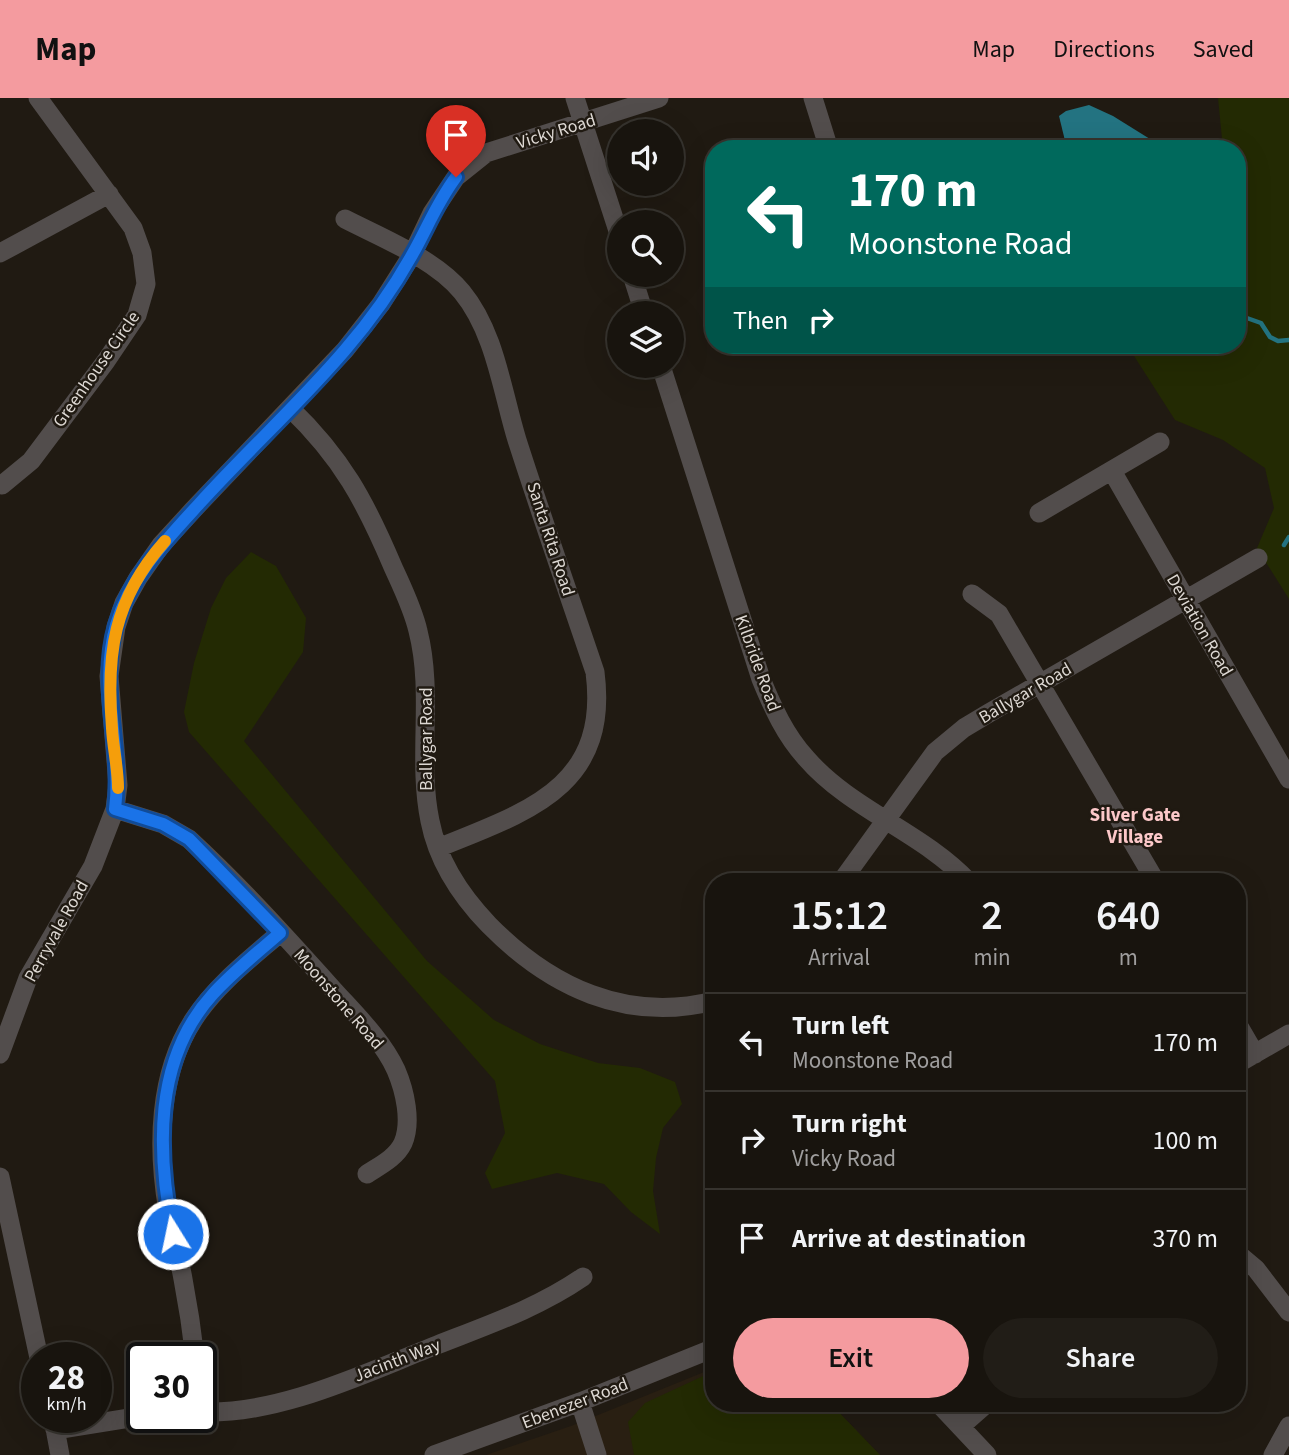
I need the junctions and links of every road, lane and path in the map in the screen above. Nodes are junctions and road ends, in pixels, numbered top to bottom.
1 (38, 98) edge
2 (575, 98) edge
3 (659, 98) edge
4 (813, 98) edge
5 (583, 122) junction
6 (826, 140) edge
7 (108, 194) junction
8 (611, 210) edge
9 (345, 219) dead end
10 (0, 253) edge
11 (412, 255) junction
12 (665, 378) edge
13 (290, 408) junction
14 (1160, 442) dead end
15 (1112, 471) junction
16 (2, 485) dead end
17 (1039, 513) dead end
18 (1258, 558) dead end
19 (972, 594) dead end
20 (1186, 600) junction
21 (1040, 685) junction
22 (1289, 779) edge
23 (115, 809) junction
24 (885, 820) junction
25 (438, 848) junction
26 (847, 873) edge
27 (959, 873) edge
28 (1151, 873) edge
29 (280, 933) junction
30 (705, 1002) edge
31 (1289, 1034) edge
32 (1246, 1038) edge
33 (0, 1054) edge
34 (1255, 1054) junction
35 (1246, 1059) edge
36 (367, 1174) dead end
37 (0, 1177) edge
38 (1246, 1261) edge
39 (583, 1277) dead end
40 (1289, 1312) edge
41 (36, 1342) edge
42 (193, 1342) edge
43 (705, 1352) edge
44 (580, 1402) junction
45 (217, 1411) edge
46 (947, 1412) edge
47 (977, 1412) edge
48 (961, 1426) junction
49 (1289, 1426) edge
50 (56, 1433) edge
51 (60, 1455) edge
52 (434, 1455) edge
53 (597, 1455) edge
54 (988, 1455) edge
55 (1273, 1455) edge

1 - 7 street, Greenhouse Circle
2 - 5 street
3 - 5 street, Vicky Road
4 - 6 street
5 - 8 street
5 - 11 street, Vicky Road
7 - 10 street
7 - 16 street, Greenhouse Circle
9 - 11 street, Santa Rita Road
11 - 13 street, Vicky Road
11 - 25 street, Santa Rita Road
12 - 24 street, Kilbride Road
13 - 23 street, Vicky Road
13 - 25 street, Ballygar Road
14 - 15 street
15 - 17 street
15 - 20 street, Deviation Road
18 - 20 street, Ballygar Road
19 - 21 street
20 - 21 street, Ballygar Road
20 - 22 street, Deviation Road
21 - 24 street, Ballygar Road
21 - 28 street
23 - 29 street, Moonstone Road
23 - 33 street, Perryvale Road
24 - 26 street, Ballygar Road
24 - 27 street, Kilbride Road
25 - 30 street, Ballygar Road
29 - 36 street, Moonstone Road
29 - 42 street
31 - 34 street
32 - 34 street
34 - 35 street
37 - 41 street
38 - 40 street
39 - 45 street, Jacinth Way
43 - 44 street, Ebenezer Road
44 - 52 street, Ebenezer Road
44 - 53 street
46 - 48 street
47 - 48 street
48 - 54 street
49 - 55 street
50 - 51 street

